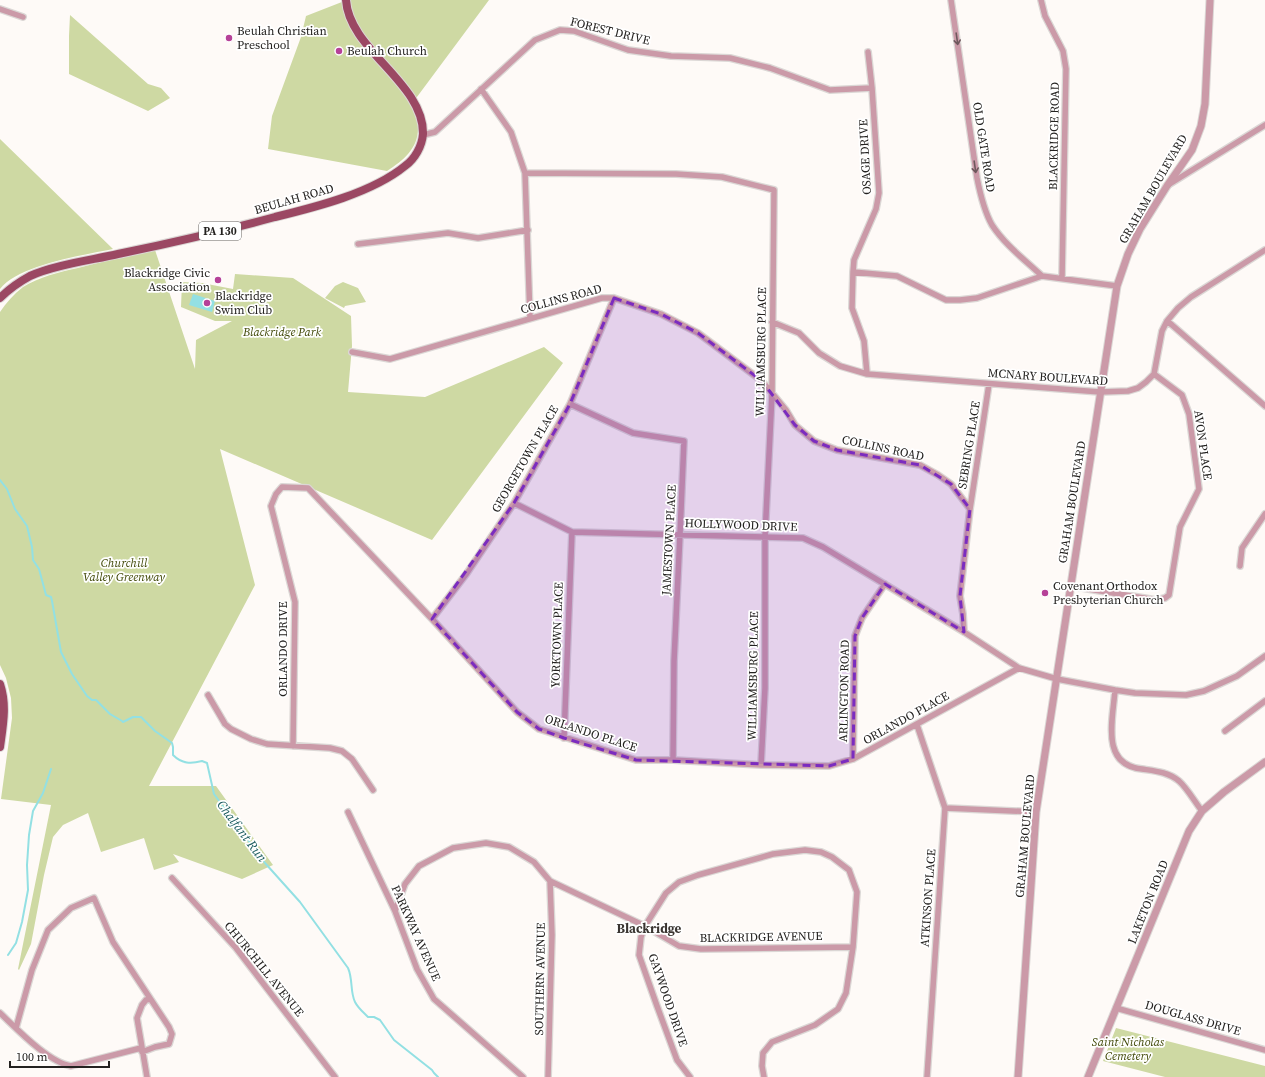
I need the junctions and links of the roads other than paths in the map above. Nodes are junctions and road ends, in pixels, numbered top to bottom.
1 (346, 0) edge
2 (951, 0) edge
3 (1042, 0) edge
4 (1210, 0) edge
5 (0, 9) edge
6 (23, 17) dead end
7 (868, 52) dead end
8 (872, 88) junction
9 (481, 89) junction
10 (1265, 125) edge
11 (423, 135) junction
12 (525, 173) junction
13 (1167, 186) junction
14 (528, 230) junction
15 (358, 244) dead end
16 (1265, 250) edge
17 (853, 272) junction
18 (1042, 276) junction
19 (1062, 278) junction
20 (1117, 286) junction
21 (0, 298) edge
22 (614, 298) junction
23 (530, 318) junction
24 (1167, 321) junction
25 (772, 322) junction
26 (352, 352) dead end
27 (867, 374) junction
28 (1154, 374) junction
29 (989, 384) junction
30 (1100, 392) junction
31 (772, 394) junction
32 (570, 404) junction
33 (1265, 406) edge
34 (282, 487) joint
35 (514, 503) junction
36 (970, 509) junction
37 (1265, 514) edge
38 (572, 532) junction
39 (680, 534) junction
40 (765, 536) junction
41 (1240, 566) dead end
42 (885, 584) junction
43 (1070, 586) junction
44 (432, 619) junction
45 (964, 632) junction
46 (1265, 656) edge
47 (1019, 668) junction
48 (1057, 679) junction
49 (0, 684) edge
50 (1116, 690) junction
51 (208, 695) dead end
52 (1265, 701) edge
53 (917, 725) junction
54 (1225, 731) dead end
55 (564, 738) junction
56 (0, 746) edge
57 (293, 746) junction
58 (853, 759) junction
59 (673, 760) junction
60 (1265, 762) edge
61 (761, 765) junction
62 (373, 790) dead end
63 (945, 808) junction
64 (1202, 811) junction
65 (348, 812) dead end
66 (1036, 812) junction
67 (172, 878) dead end
68 (550, 881) junction
69 (394, 911) junction
70 (645, 926) junction
71 (853, 947) junction
72 (150, 999) junction
73 (1116, 1008) junction
74 (0, 1012) edge
75 (16, 1028) junction
76 (142, 1050) junction
77 (1265, 1050) edge
78 (147, 1077) edge
79 (335, 1077) edge
80 (523, 1077) edge
81 (548, 1077) edge
82 (690, 1077) edge
83 (764, 1077) edge
84 (927, 1077) edge
85 (1018, 1077) edge
86 (1088, 1077) edge

1 - 11 main road
2 -> 18 street, OLD GATE ROAD
3 - 19 street, BLACKRIDGE ROAD
4 - 13 street, GRAHAM BOULEVARD
5 - 6 street
7 - 8 street, OSAGE DRIVE
8 - 9 street, FOREST DRIVE
8 - 17 street, OSAGE DRIVE
9 - 11 street, FOREST DRIVE
9 - 12 street
10 - 13 street
11 - 21 main road, BEULAH ROAD / PA 130
12 - 14 street
12 - 25 street, WILLIAMSBURG PLACE
13 - 20 street, GRAHAM BOULEVARD
14 - 15 street
14 - 23 street
16 - 24 street
17 - 18 street
17 - 27 street, OSAGE DRIVE
18 - 19 street
19 - 20 street
20 - 30 street, GRAHAM BOULEVARD
22 - 23 street, COLLINS ROAD
22 - 31 street, COLLINS ROAD
22 - 32 street, GEORGETOWN PLACE
23 - 26 street, COLLINS ROAD
24 - 28 street
24 - 33 street
25 - 27 street, MCNARY BOULEVARD
25 - 31 street, WILLIAMSBURG PLACE
27 - 29 street, MCNARY BOULEVARD
28 - 30 street, MCNARY BOULEVARD
28 - 43 street, AVON PLACE
29 - 30 street, MCNARY BOULEVARD
29 - 36 street, SEBRING PLACE
30 - 43 street, GRAHAM BOULEVARD
31 - 36 street, COLLINS ROAD
31 - 40 street, WILLIAMSBURG PLACE
32 - 35 street, GEORGETOWN PLACE
32 - 39 street, JAMESTOWN PLACE
34 - 44 street, ORLANDO PLACE
34 - 57 street, ORLANDO DRIVE
35 - 38 street, HOLLYWOOD DRIVE
35 - 44 street, GEORGETOWN PLACE
36 - 45 street
37 - 41 street
38 - 39 street, HOLLYWOOD DRIVE
38 - 55 street, YORKTOWN PLACE
39 - 40 street, HOLLYWOOD DRIVE
39 - 59 street, JAMESTOWN PLACE
40 - 42 street, HOLLYWOOD DRIVE
40 - 61 street, WILLIAMSBURG PLACE
42 - 45 street, HOLLYWOOD DRIVE
42 - 58 street, ARLINGTON ROAD
43 - 48 street, GRAHAM BOULEVARD
44 - 55 street, ORLANDO PLACE
45 - 47 street, HOLLYWOOD DRIVE
46 - 50 street, HOLLYWOOD DRIVE
47 - 48 street, HOLLYWOOD DRIVE
47 - 53 street, ORLANDO PLACE
48 - 50 street, HOLLYWOOD DRIVE
48 - 66 street, GRAHAM BOULEVARD
49 - 56 main road
50 - 64 street
51 - 57 street
52 - 54 street
53 - 58 street, ORLANDO PLACE
53 - 63 street, ATKINSON PLACE
55 - 59 street, ORLANDO PLACE
57 - 62 street
58 - 61 street, ORLANDO PLACE
59 - 61 street, ORLANDO PLACE
60 - 64 street, LAKETON ROAD
63 - 66 street
63 - 84 street, ATKINSON PLACE
64 - 73 street, LAKETON ROAD
65 - 69 street, PARKWAY AVENUE
66 - 85 street, GRAHAM BOULEVARD
67 - 79 street, CHURCHILL AVENUE
68 - 69 street, BLACKRIDGE AVENUE
68 - 70 street, BLACKRIDGE AVENUE
68 - 81 street, SOUTHERN AVENUE
69 - 80 street, PARKWAY AVENUE
70 - 71 street, BLACKRIDGE AVENUE
70 - 71 street, GAYWOOD DRIVE
70 - 82 street, GAYWOOD DRIVE
71 - 83 street, GAYWOOD DRIVE
72 - 75 street
72 - 76 street
72 - 76 street
73 - 77 street, DOUGLASS DRIVE
73 - 86 street, LAKETON ROAD
74 - 75 street
75 - 76 street
76 - 78 street

